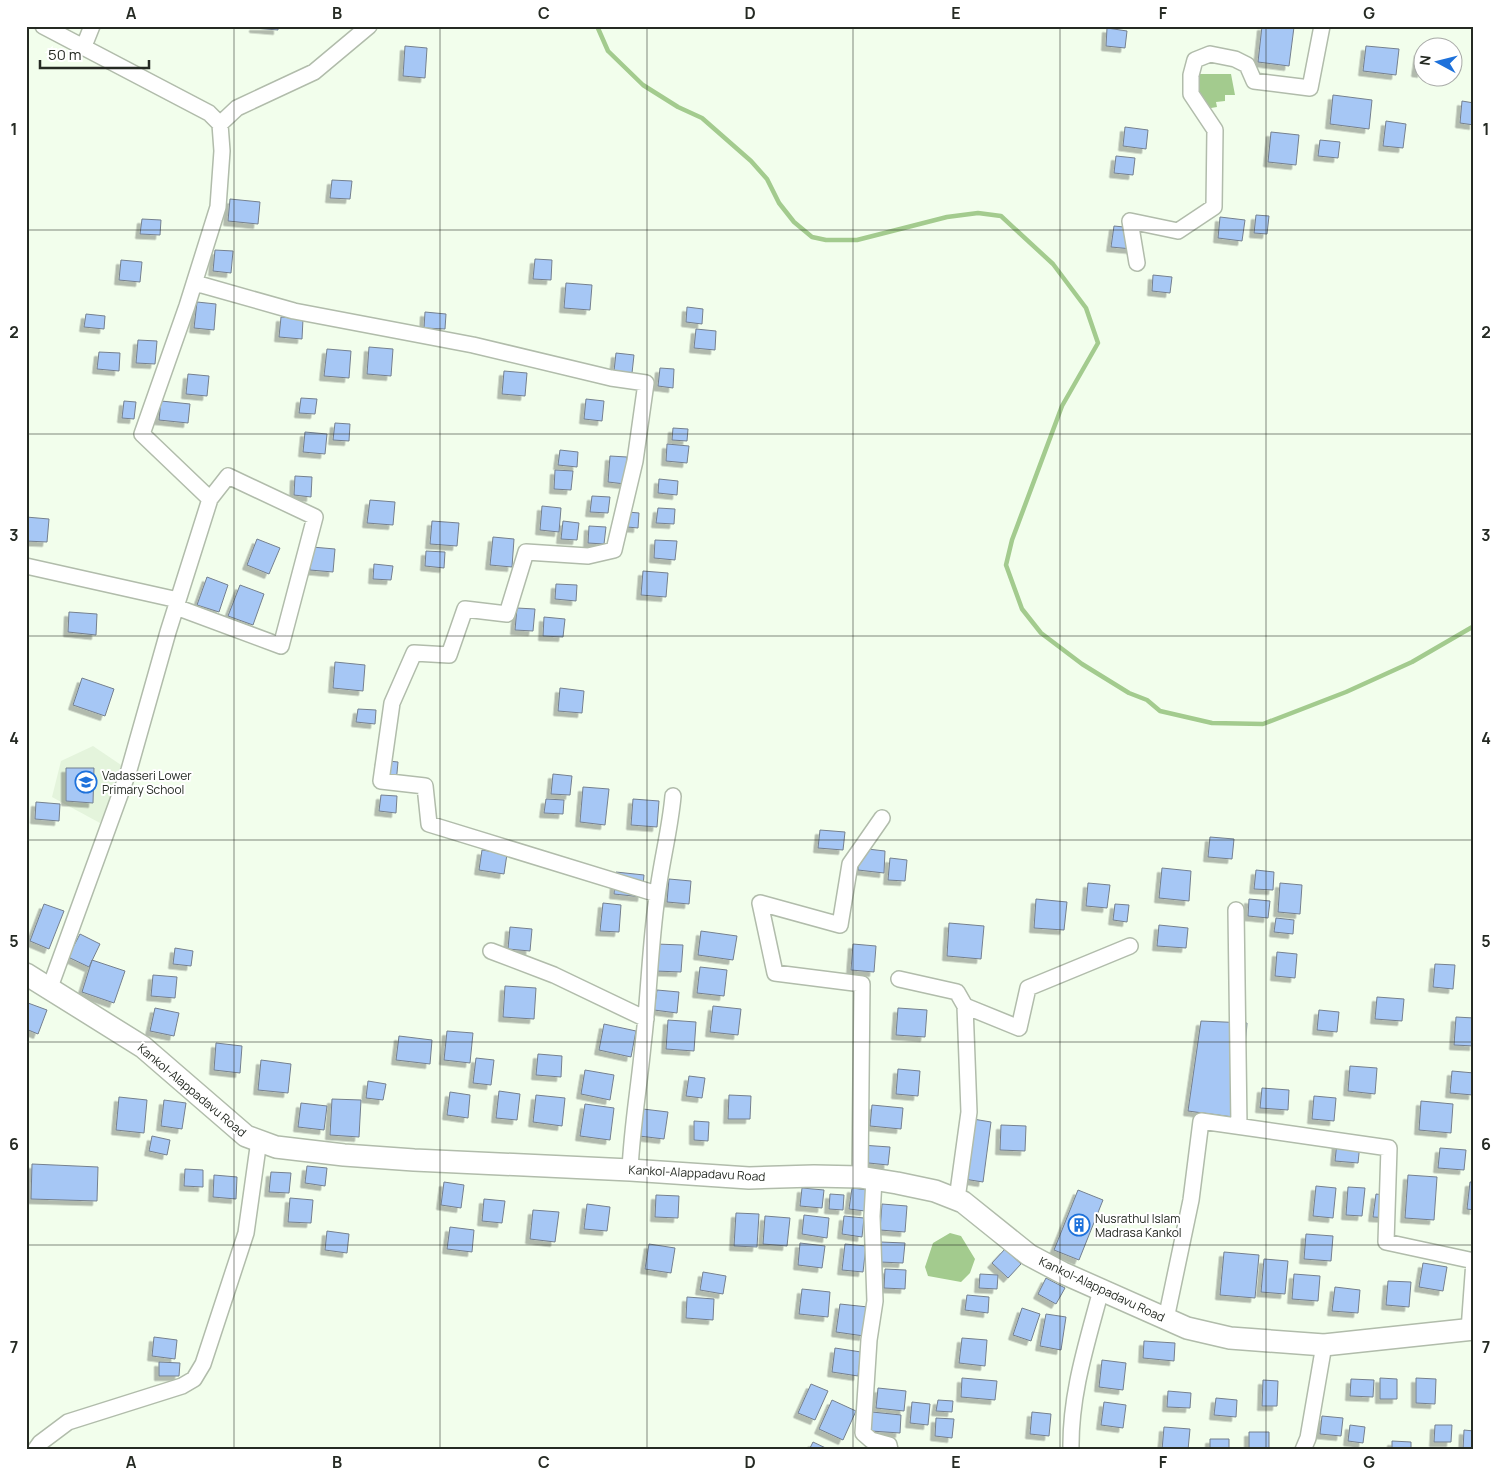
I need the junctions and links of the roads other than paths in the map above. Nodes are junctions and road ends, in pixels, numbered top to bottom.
1 (43, 26) edge
2 (92, 26) edge
3 (369, 26) edge
4 (1322, 26) edge
5 (84, 46) junction
6 (220, 124) junction
7 (1137, 263) dead end
8 (195, 283) junction
9 (210, 499) junction
10 (26, 566) edge
11 (177, 604) junction
12 (673, 796) dead end
13 (882, 818) dead end
14 (657, 894) junction
15 (1236, 910) dead end
16 (1130, 946) dead end
17 (491, 951) dead end
18 (26, 974) edge
19 (899, 979) dead end
20 (49, 990) junction
21 (965, 1006) junction
22 (646, 1019) junction
23 (1239, 1126) junction
24 (258, 1140) junction
25 (630, 1170) junction
26 (867, 1178) junction
27 (957, 1199) junction
28 (1474, 1261) edge
29 (1100, 1290) junction
30 (1166, 1319) junction
31 (1471, 1330) edge
32 (1324, 1345) junction
33 (36, 1450) edge
34 (890, 1450) edge
35 (1071, 1450) edge
36 (1303, 1450) edge

1 - 5 street
2 - 5 street
3 - 6 street
4 - 7 street
5 - 6 street
6 - 8 street
8 - 9 street
8 - 14 street
9 - 11 street
9 - 11 street
10 - 11 street
11 - 20 street
12 - 14 street
13 - 26 street
14 - 22 street
15 - 23 street
16 - 21 street
17 - 22 street
18 - 20 main road, Kankol-Alappadavu Road
19 - 21 street
20 - 24 main road, Kankol-Alappadavu Road
21 - 27 street
22 - 25 street
23 - 28 street
23 - 30 street
24 - 25 main road, Kankol-Alappadavu Road
24 - 33 street
25 - 26 main road, Kankol-Alappadavu Road
26 - 27 main road, Kankol-Alappadavu Road
26 - 34 street
27 - 29 main road, Kankol-Alappadavu Road
28 - 31 street
29 - 30 main road, Kankol-Alappadavu Road
29 - 35 street
30 - 32 main road, Kankol-Alappadavu Road
31 - 32 main road, Kankol-Alappadavu Road
32 - 36 street

